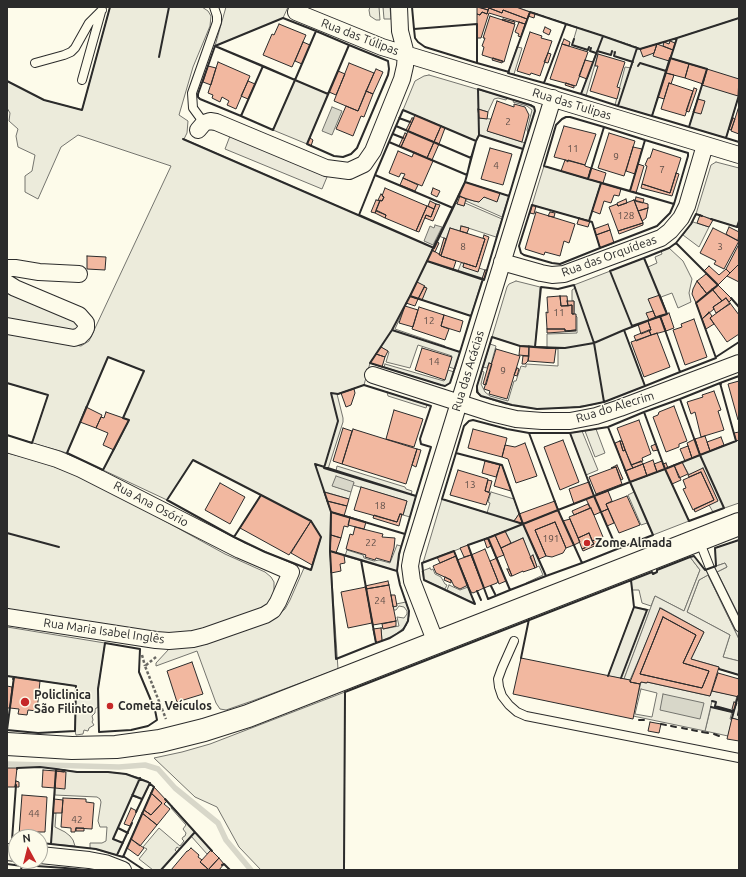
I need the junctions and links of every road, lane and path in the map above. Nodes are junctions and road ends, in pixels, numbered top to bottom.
1 (214, 7) edge
2 (298, 7) edge
3 (399, 7) edge
4 (102, 8) edge
5 (406, 54) junction
6 (34, 63) dead end
7 (82, 80) dead end
8 (553, 98) junction
9 (201, 127) joint
10 (705, 145) junction
11 (739, 155) edge
12 (502, 262) junction
13 (7, 268) edge
14 (79, 274) dead end
15 (7, 283) edge
16 (7, 326) edge
17 (739, 363) edge
18 (373, 375) dead end
19 (459, 403) junction
20 (7, 444) edge
21 (739, 524) edge
22 (698, 540) junction
23 (291, 572) joint
24 (7, 617) edge
25 (739, 627) edge
26 (169, 641) junction
27 (514, 641) dead end
28 (436, 643) junction
29 (172, 738) junction
30 (7, 744) edge
31 (739, 758) edge
32 (48, 856) edge
33 (123, 870) edge

1 - 9 lane
2 - 5 street, Rua das Túlipas
3 - 5 street
4 - 6 lane
4 - 7 lane
5 - 8 street, Rua das Tulipas
5 - 9 street
8 - 10 street, Rua das Tulipas
8 - 12 street, Rua das Acácias
10 - 11 street, Rua das Tulipas
10 - 12 street, Rua das Orquídeas
12 - 19 street, Rua das Acácias
13 - 14 street
15 - 16 street
17 - 19 street, Rua do Alecrim
18 - 19 street, Rua do Alecrim
19 - 28 street, Rua das Acácias
20 - 23 street, Rua Ana Osório
21 - 22 main road
22 - 25 lane
22 - 28 main road
23 - 26 street, Rua Maria Isabel Inglês
24 - 26 street, Rua Maria Isabel Inglês
26 - 29 path
27 - 31 lane
28 - 29 main road
29 - 30 main road
32 - 33 street

